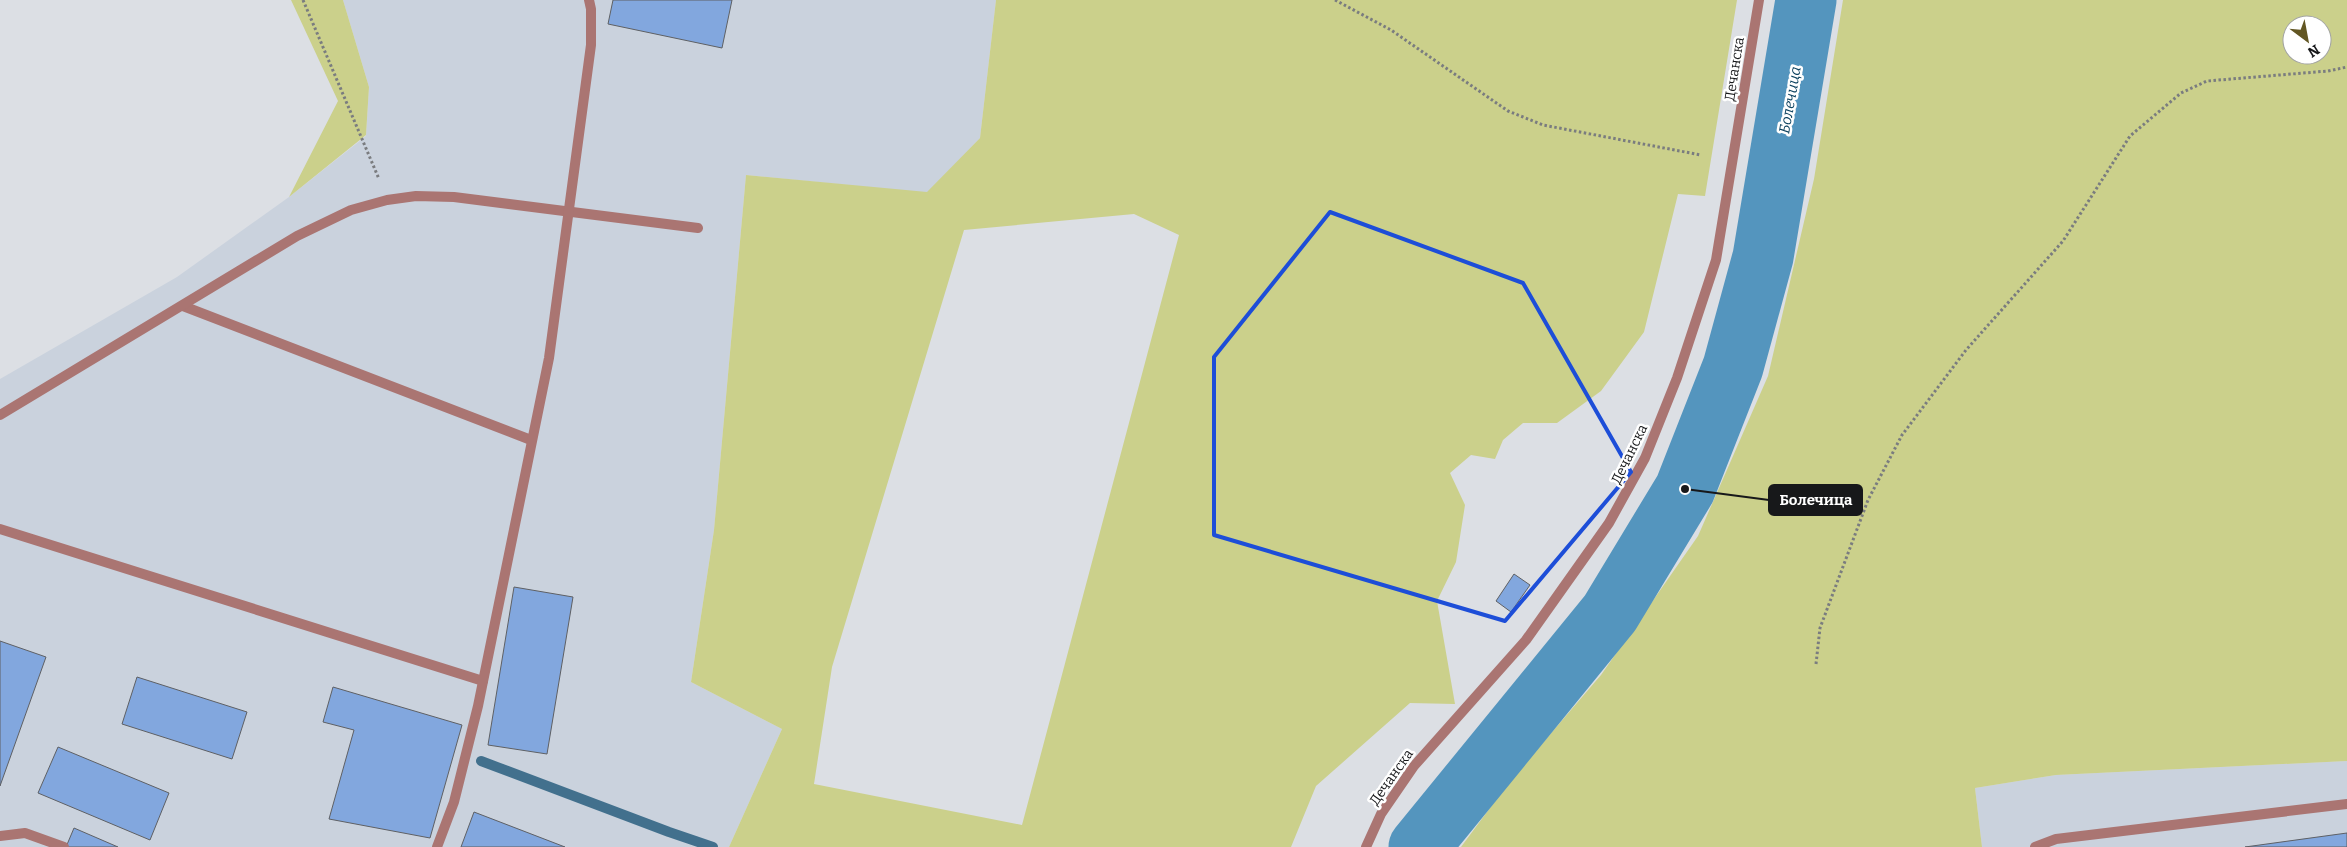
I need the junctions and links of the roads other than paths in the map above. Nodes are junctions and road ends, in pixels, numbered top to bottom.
1 (589, 0) edge
2 (1759, 0) edge
3 (568, 211) junction
4 (698, 228) dead end
5 (183, 306) junction
6 (1, 418) edge
7 (531, 440) junction
8 (0, 529) edge
9 (483, 680) junction
10 (2347, 804) edge
11 (0, 836) edge
12 (64, 847) edge
13 (437, 847) edge
14 (1366, 847) edge
15 (2035, 847) edge

1 - 3 lane
2 - 14 lane, Дечанска
3 - 4 lane
3 - 5 lane
3 - 7 lane
5 - 6 lane
5 - 7 lane
7 - 9 lane
8 - 9 lane
9 - 13 lane
10 - 15 lane
11 - 12 lane

